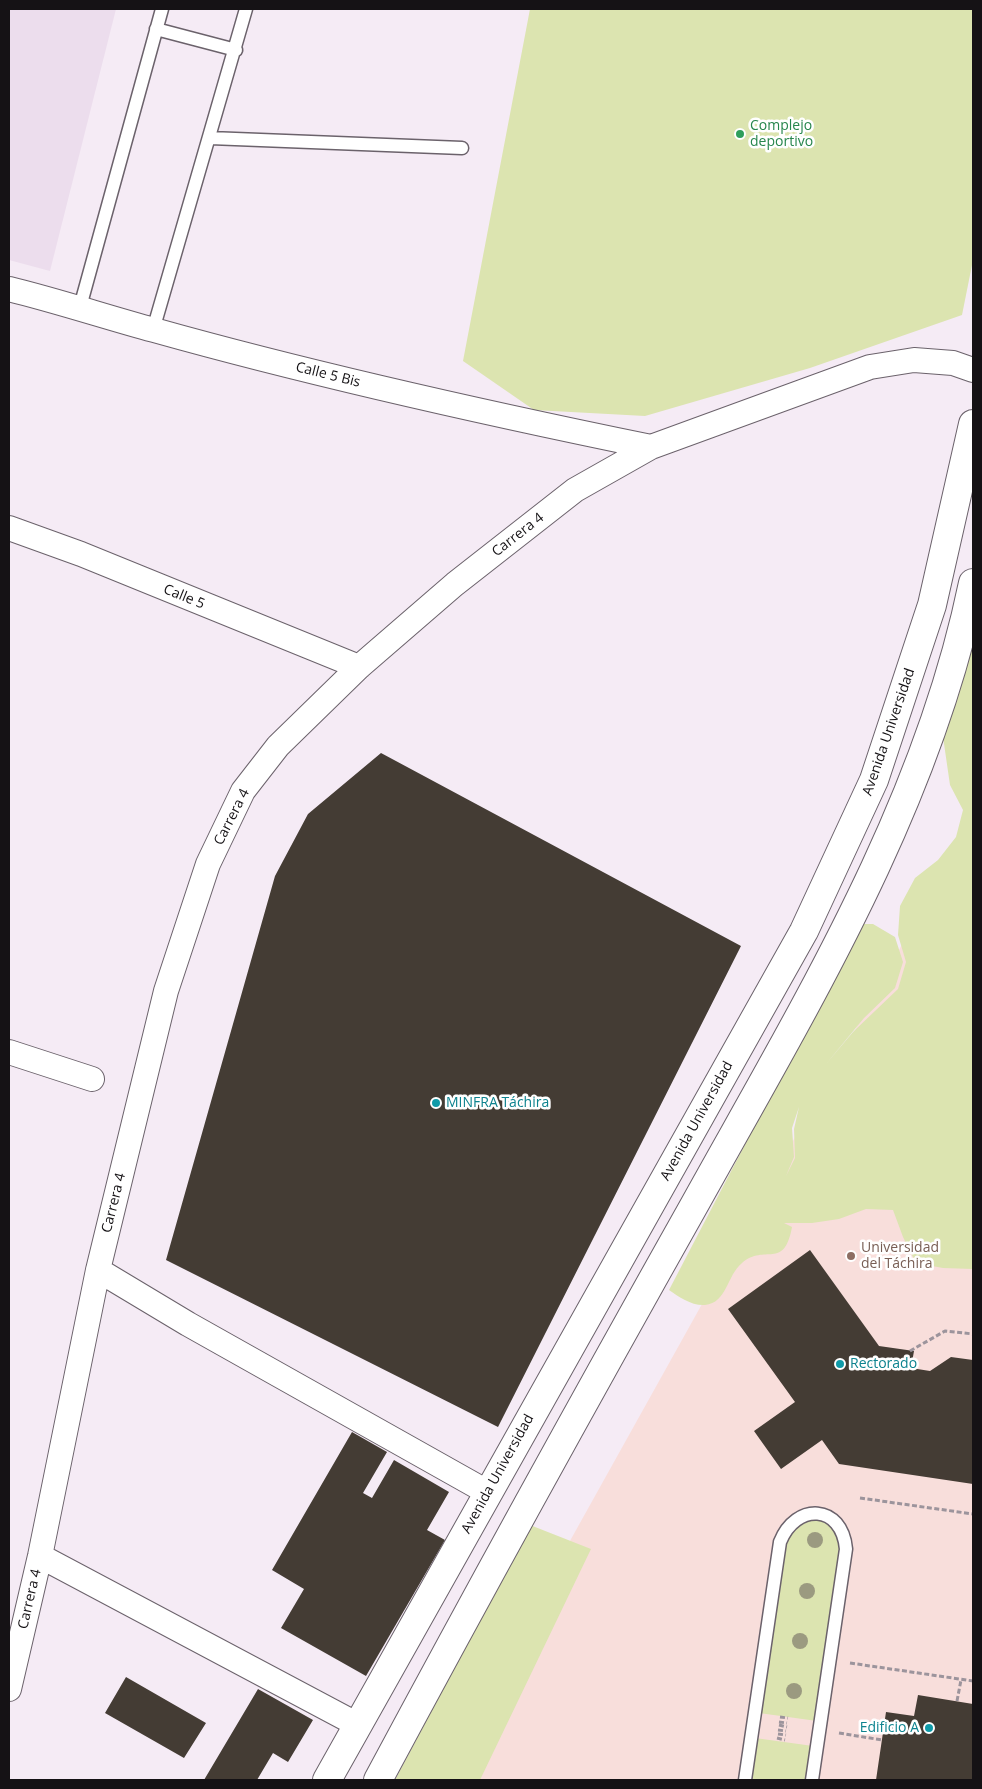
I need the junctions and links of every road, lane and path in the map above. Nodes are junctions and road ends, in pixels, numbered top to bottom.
1 (162, 9) edge
2 (246, 9) edge
3 (156, 29) junction
4 (236, 50) junction
5 (210, 138) junction
6 (462, 148) dead end
7 (9, 289) edge
8 (80, 307) junction
9 (153, 330) junction
10 (973, 370) edge
11 (973, 424) edge
12 (652, 447) junction
13 (9, 528) edge
14 (973, 583) edge
15 (359, 667) junction
16 (9, 1052) edge
17 (92, 1079) dead end
18 (98, 1270) junction
19 (973, 1334) edge
20 (910, 1351) dead end
21 (487, 1492) junction
22 (860, 1498) dead end
23 (973, 1514) edge
24 (40, 1556) junction
25 (842, 1662) dead end
26 (961, 1680) junction
27 (973, 1682) edge
28 (9, 1689) edge
29 (957, 1701) dead end
30 (358, 1725) junction
31 (778, 1728) junction
32 (787, 1729) junction
33 (831, 1732) dead end
34 (882, 1740) dead end
35 (327, 1780) edge
36 (378, 1780) edge
37 (745, 1780) edge
38 (812, 1780) edge

1 - 3 lane
2 - 4 lane
3 - 4 lane
3 - 8 lane
4 - 5 lane
5 - 6 lane
5 - 9 lane
7 - 8 street, Calle 5 Bis
8 - 9 street, Calle 5 Bis
9 - 12 street, Calle 5 Bis
10 - 12 street, Carrera 4
11 - 21 street, Avenida Universidad
12 - 15 street, Carrera 4
13 - 15 street, Calle 5
14 - 36 street
15 - 18 street, Carrera 4
16 - 17 street
18 - 21 street
18 - 24 street, Carrera 4
19 - 20 path
21 - 30 street, Avenida Universidad
22 - 23 path
24 - 28 street, Carrera 4
24 - 30 street
25 - 26 path
26 - 27 path
26 - 29 path
30 - 35 street, Avenida Universidad
31 - 32 path
31 - 32 path
31 - 32 path
33 - 34 path
37 - 38 lane

